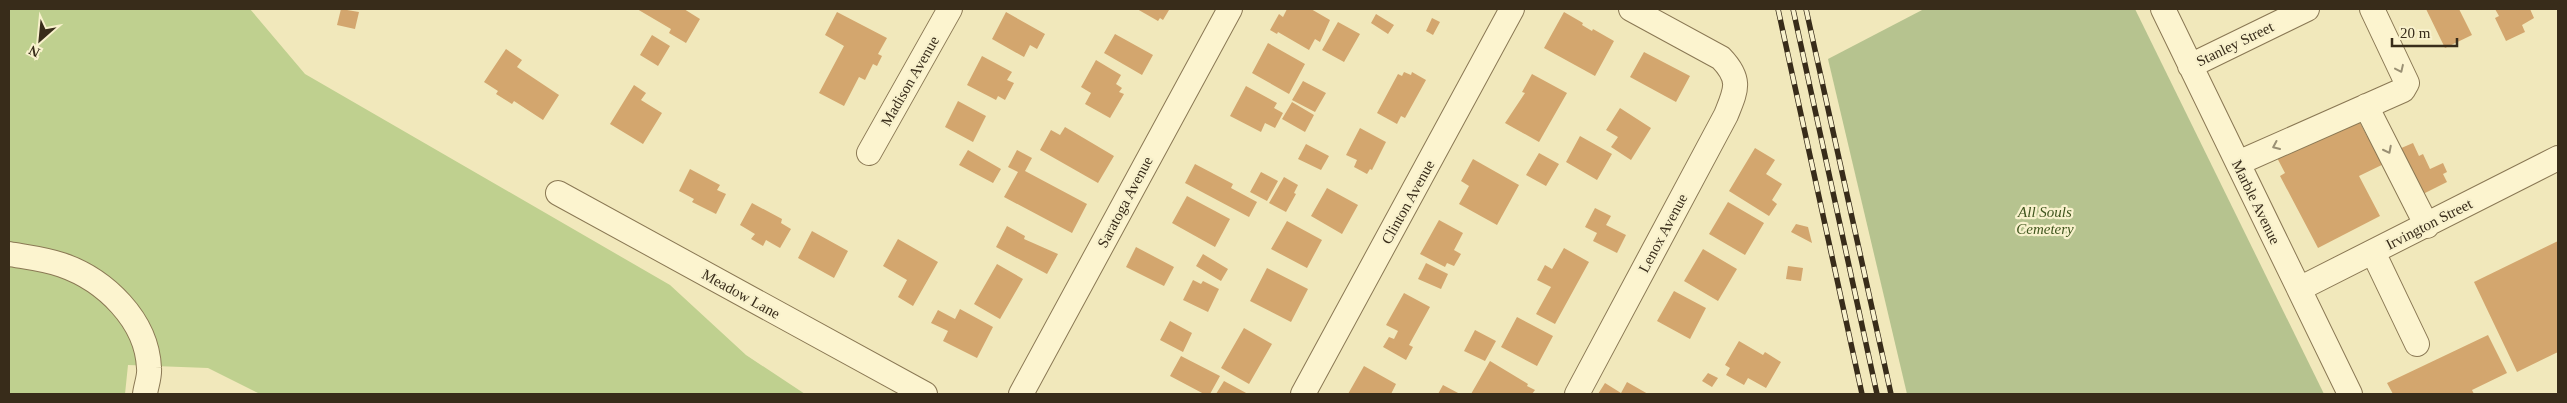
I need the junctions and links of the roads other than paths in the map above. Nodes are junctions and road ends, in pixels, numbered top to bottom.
1 (950, 9) edge
2 (1230, 9) edge
3 (1512, 9) edge
4 (1631, 9) edge
5 (2163, 9) edge
6 (2307, 9) edge
7 (2372, 9) edge
8 (2190, 66) junction
9 (2366, 106) junction
10 (869, 153) dead end
11 (2558, 158) edge
12 (2238, 163) junction
13 (558, 193) dead end
14 (2427, 226) junction
15 (2373, 252) junction
16 (9, 254) edge
17 (2299, 289) junction
18 (2417, 344) dead end
19 (145, 394) edge
20 (925, 394) edge
21 (1021, 394) edge
22 (1303, 394) edge
23 (1577, 394) edge
24 (2350, 394) edge

1 - 10 street, Madison Avenue
2 - 21 street, Saratoga Avenue
3 - 22 street, Clinton Avenue
4 - 23 street, Lenox Avenue
5 - 8 street, Marble Avenue
6 - 8 street, Stanley Street
7 -> 9 street
8 - 12 street, Marble Avenue
9 -> 12 street
9 -> 14 street
11 - 14 street, Irvington Street
12 - 17 street, Marble Avenue
13 - 20 street, Meadow Lane
14 - 15 street, Irvington Street
15 - 17 street, Irvington Street
15 - 18 street
16 - 19 street
17 - 24 street, Marble Avenue

